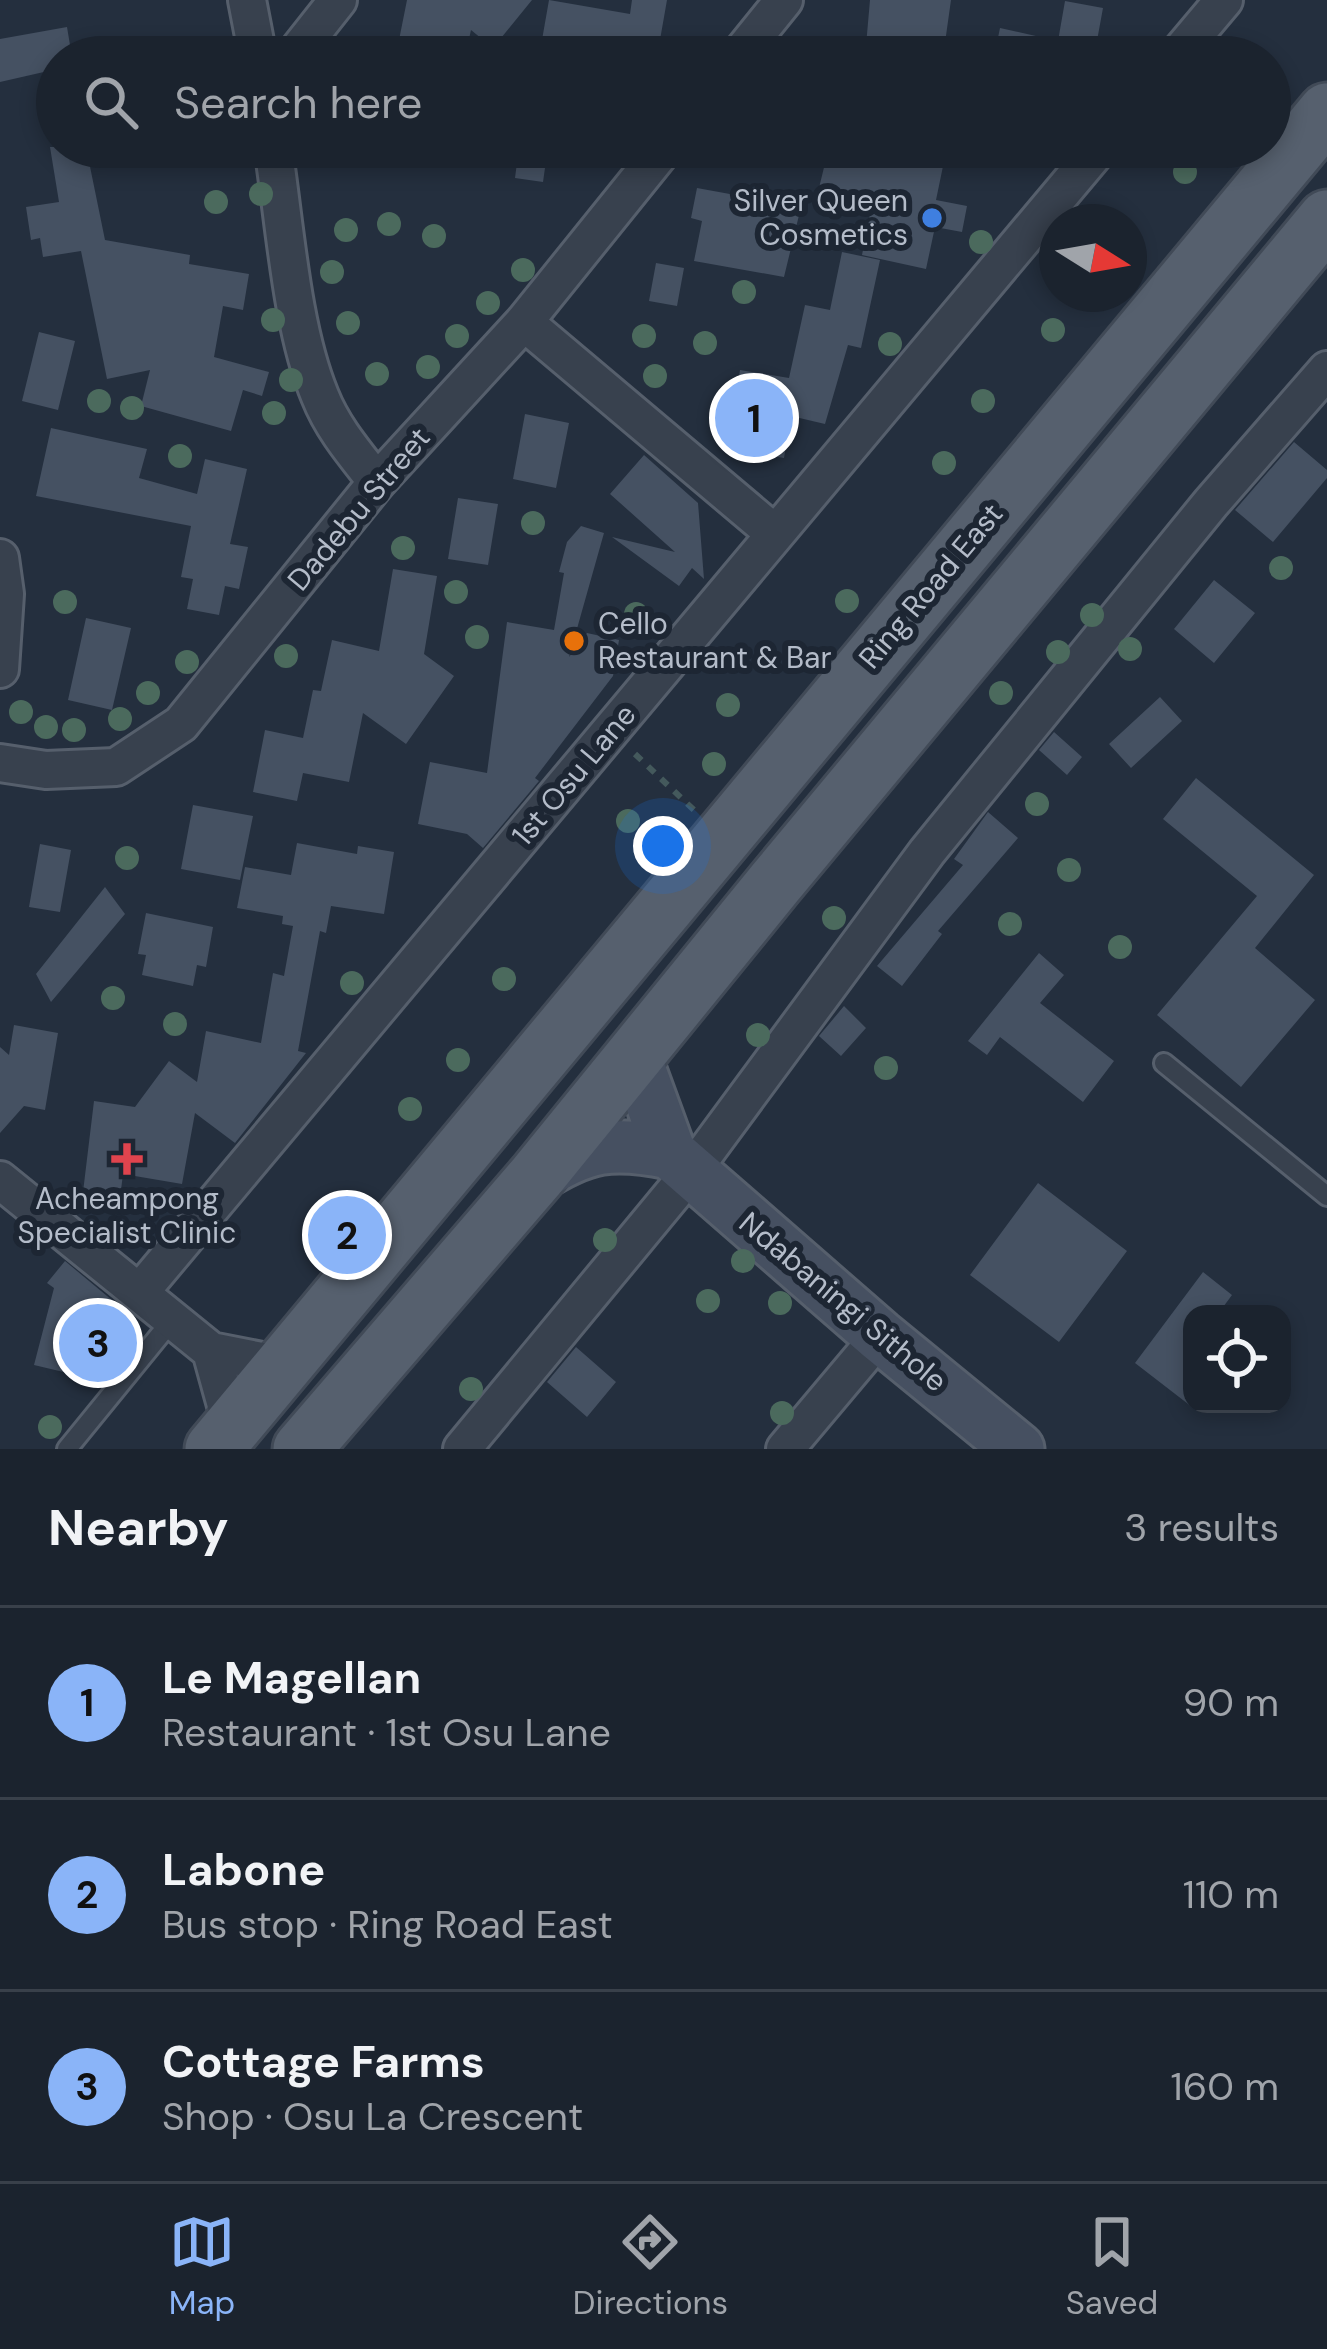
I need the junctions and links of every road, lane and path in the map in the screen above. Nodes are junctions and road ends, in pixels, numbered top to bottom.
1 (247, 0) edge
2 (338, 0) edge
3 (784, 0) edge
4 (1224, 0) edge
5 (254, 36) edge
6 (310, 36) edge
7 (755, 36) edge
8 (1194, 36) edge
9 (1327, 112) edge
10 (1291, 155) edge
11 (276, 168) edge
12 (648, 168) edge
13 (1082, 168) edge
14 (1280, 168) edge
15 (1327, 219) edge
16 (524, 322) junction
17 (1327, 370) edge
18 (377, 482) junction
19 (774, 533) junction
20 (0, 558) edge
21 (0, 669) edge
22 (0, 763) edge
23 (635, 1057) junction
24 (1164, 1064) dead end
25 (680, 1162) junction
26 (536, 1177) junction
27 (0, 1180) edge
28 (1327, 1196) edge
29 (140, 1292) junction
30 (172, 1319) junction
31 (880, 1336) junction
32 (211, 1351) junction
33 (282, 1365) junction
34 (223, 1438) edge
35 (68, 1449) edge
36 (302, 1449) edge
37 (462, 1449) edge
38 (785, 1449) edge
39 (1018, 1449) edge

1 - 5 street
2 - 6 street
3 - 7 street
4 - 8 street
9 - 10 main road, Ring Road East
11 - 18 street
12 - 16 street, Dadebu Street
13 - 19 street, 1st Osu Lane
14 - 33 main road, Ring Road East
15 - 23 main road
16 - 18 street, Dadebu Street
16 - 19 street
17 - 25 street
18 - 22 street, Dadebu Street
19 - 29 street, 1st Osu Lane
20 - 21 street
23 - 25 street, Ndabaningi Sithole
23 - 26 main road
24 - 28 lane
25 - 26 street
25 - 31 street, Ndabaningi Sithole
25 - 37 street
26 - 36 main road
27 - 29 street
29 - 30 street
30 - 32 street
30 - 35 lane
31 - 38 street
31 - 39 street, Ndabaningi Sithole
32 - 33 street
32 - 34 street
33 - 34 main road, Ring Road East

